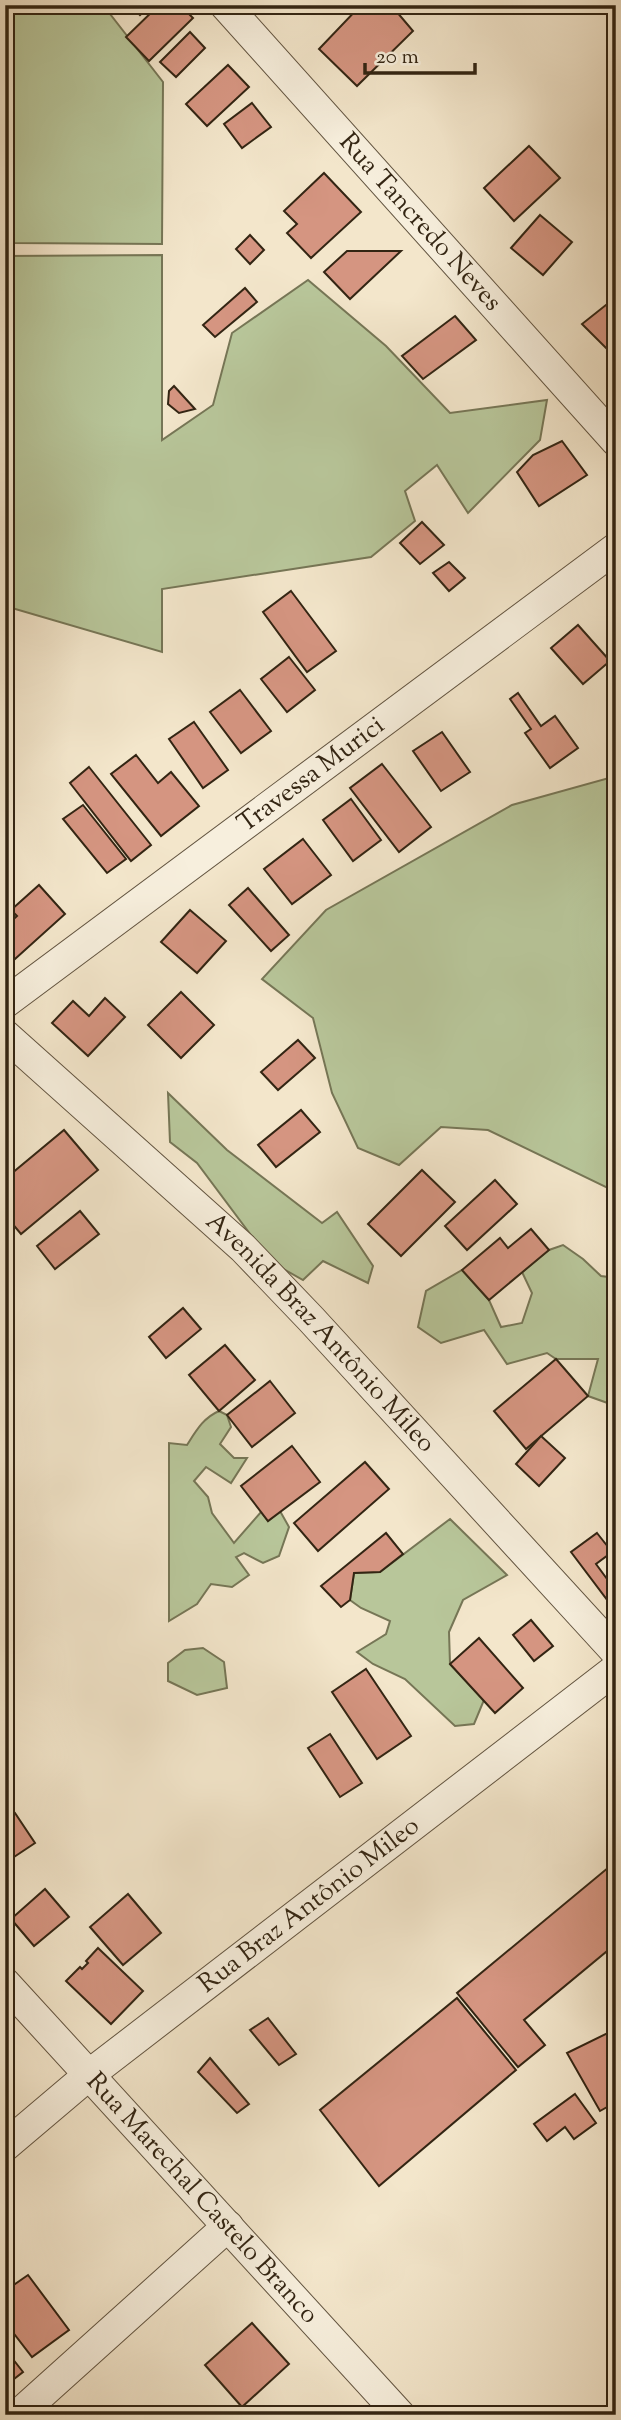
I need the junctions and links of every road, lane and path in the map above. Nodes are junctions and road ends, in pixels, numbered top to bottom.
1 (225, 5) edge
2 (616, 441) edge
3 (616, 548) edge
4 (5, 1003) edge
5 (5, 1035) edge
6 (616, 1652) edge
7 (616, 1669) edge
8 (5, 1983) edge
9 (90, 2074) junction
10 (5, 2146) edge
11 (228, 2226) junction
12 (18, 2415) edge
13 (400, 2415) edge

1 - 2 street, Rua Tancredo Neves
3 - 4 street, Travessa Murici
5 - 6 street, Avenida Braz Antônio Mileo
7 - 9 street, Rua Braz Antônio Mileo
8 - 9 street, Rua Marechal Castelo Branco
9 - 10 street, Rua Braz Antônio Mileo
9 - 11 street, Rua Marechal Castelo Branco
11 - 12 street
11 - 13 street, Rua Marechal Castelo Branco

